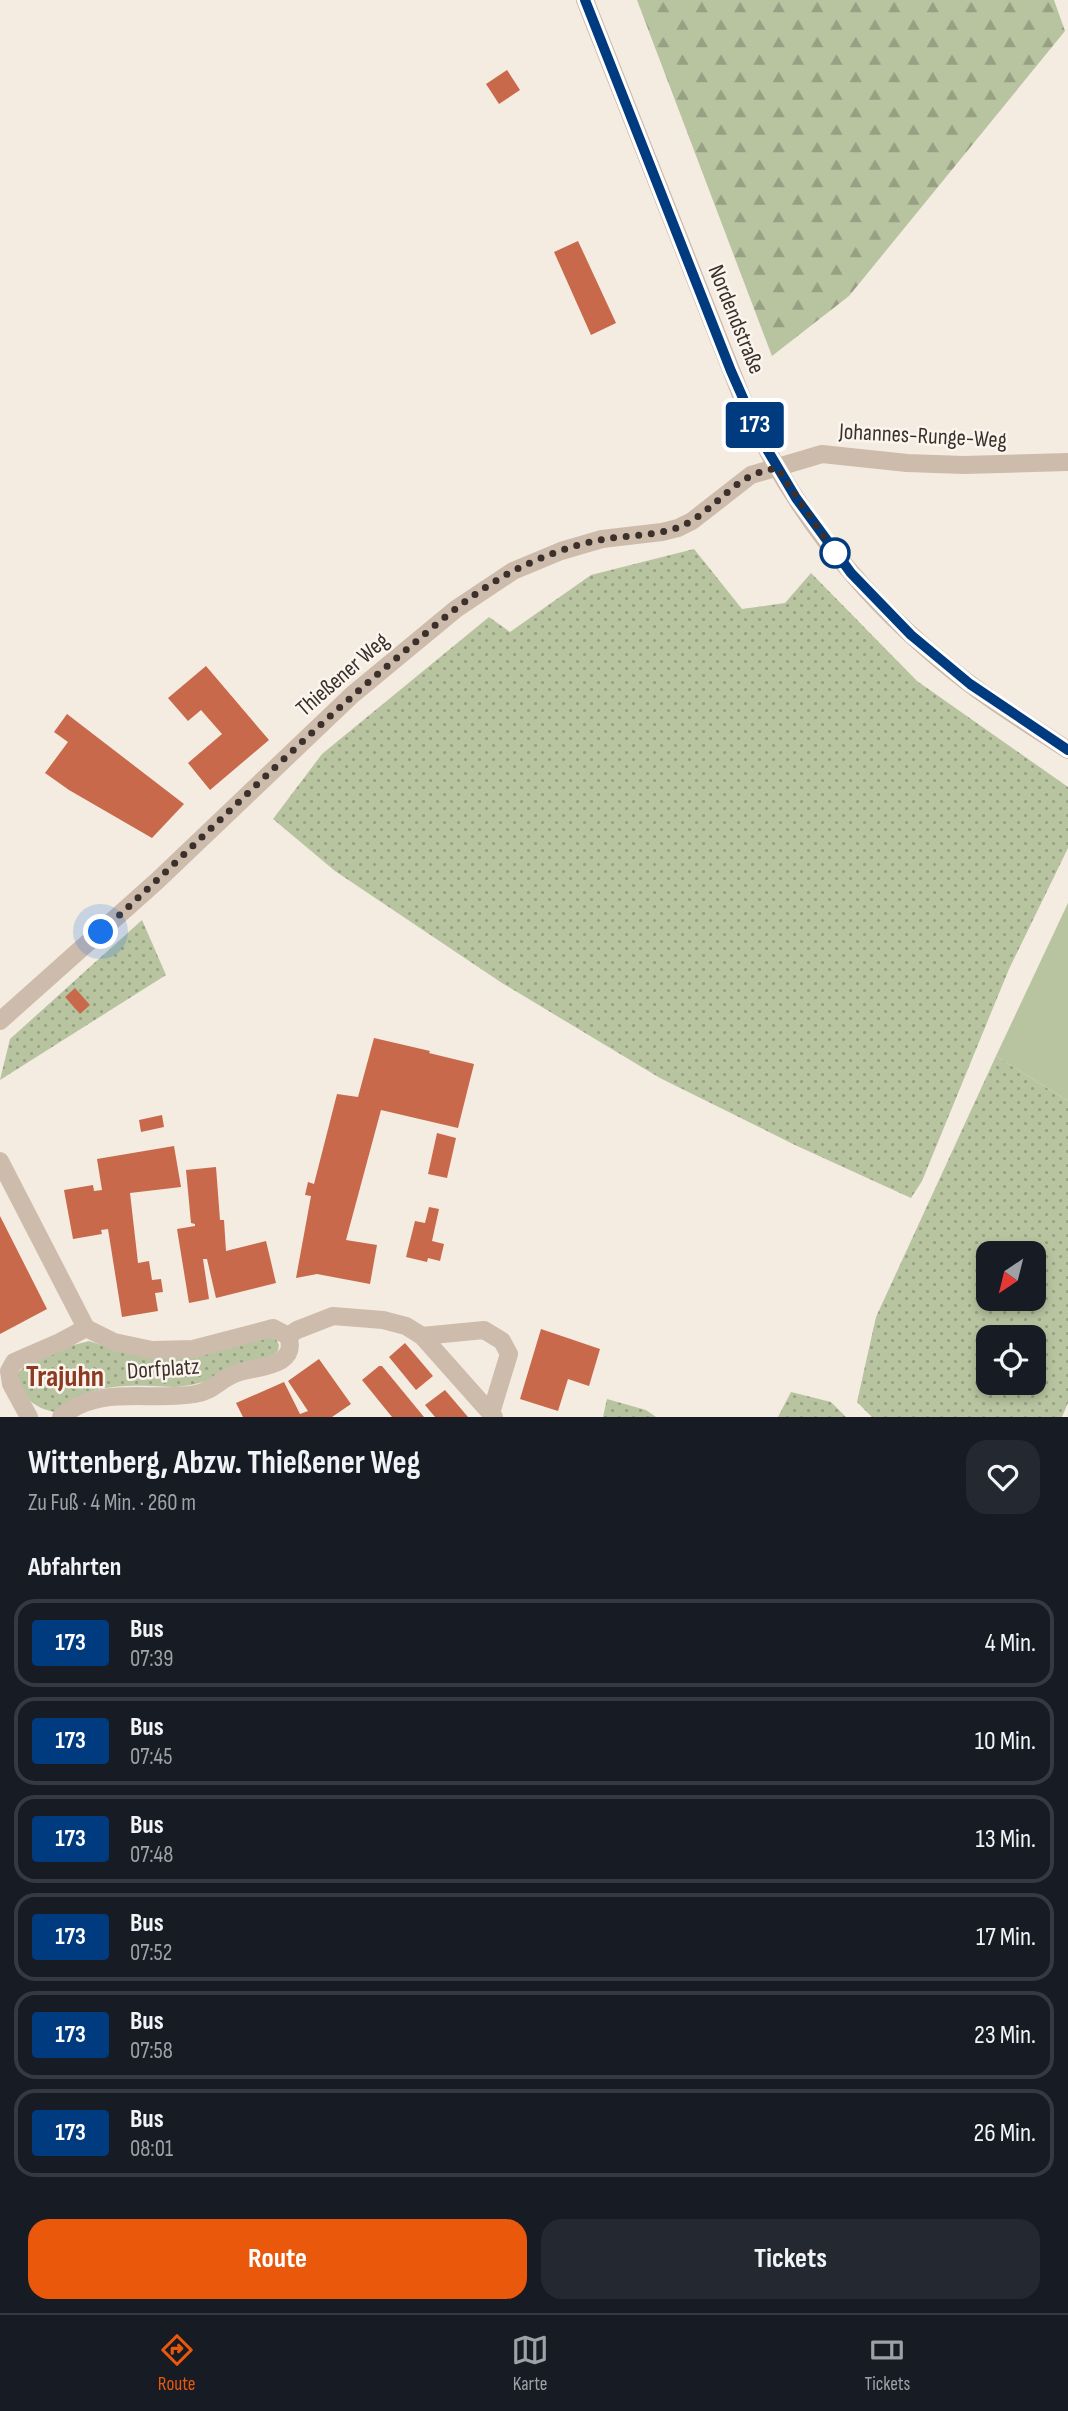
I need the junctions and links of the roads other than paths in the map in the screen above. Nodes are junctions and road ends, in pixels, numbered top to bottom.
1 (585, 0) edge
2 (1068, 462) edge
3 (777, 468) junction
4 (1068, 750) edge
5 (0, 1021) edge
6 (0, 1161) edge
7 (86, 1328) junction
8 (288, 1335) junction
9 (422, 1336) junction
10 (492, 1415) edge
11 (29, 1417) edge
12 (61, 1417) edge

1 - 3 street, Nordendstraße
2 - 3 street, Johannes-Runge-Weg
3 - 4 street, Nordendstraße
3 - 5 street, Thießener Weg
6 - 7 street
7 - 8 street, Dorfplatz
7 - 11 street
8 - 9 street, Dorfplatz
8 - 12 street, Dorfplatz
9 - 10 street
9 - 10 street

